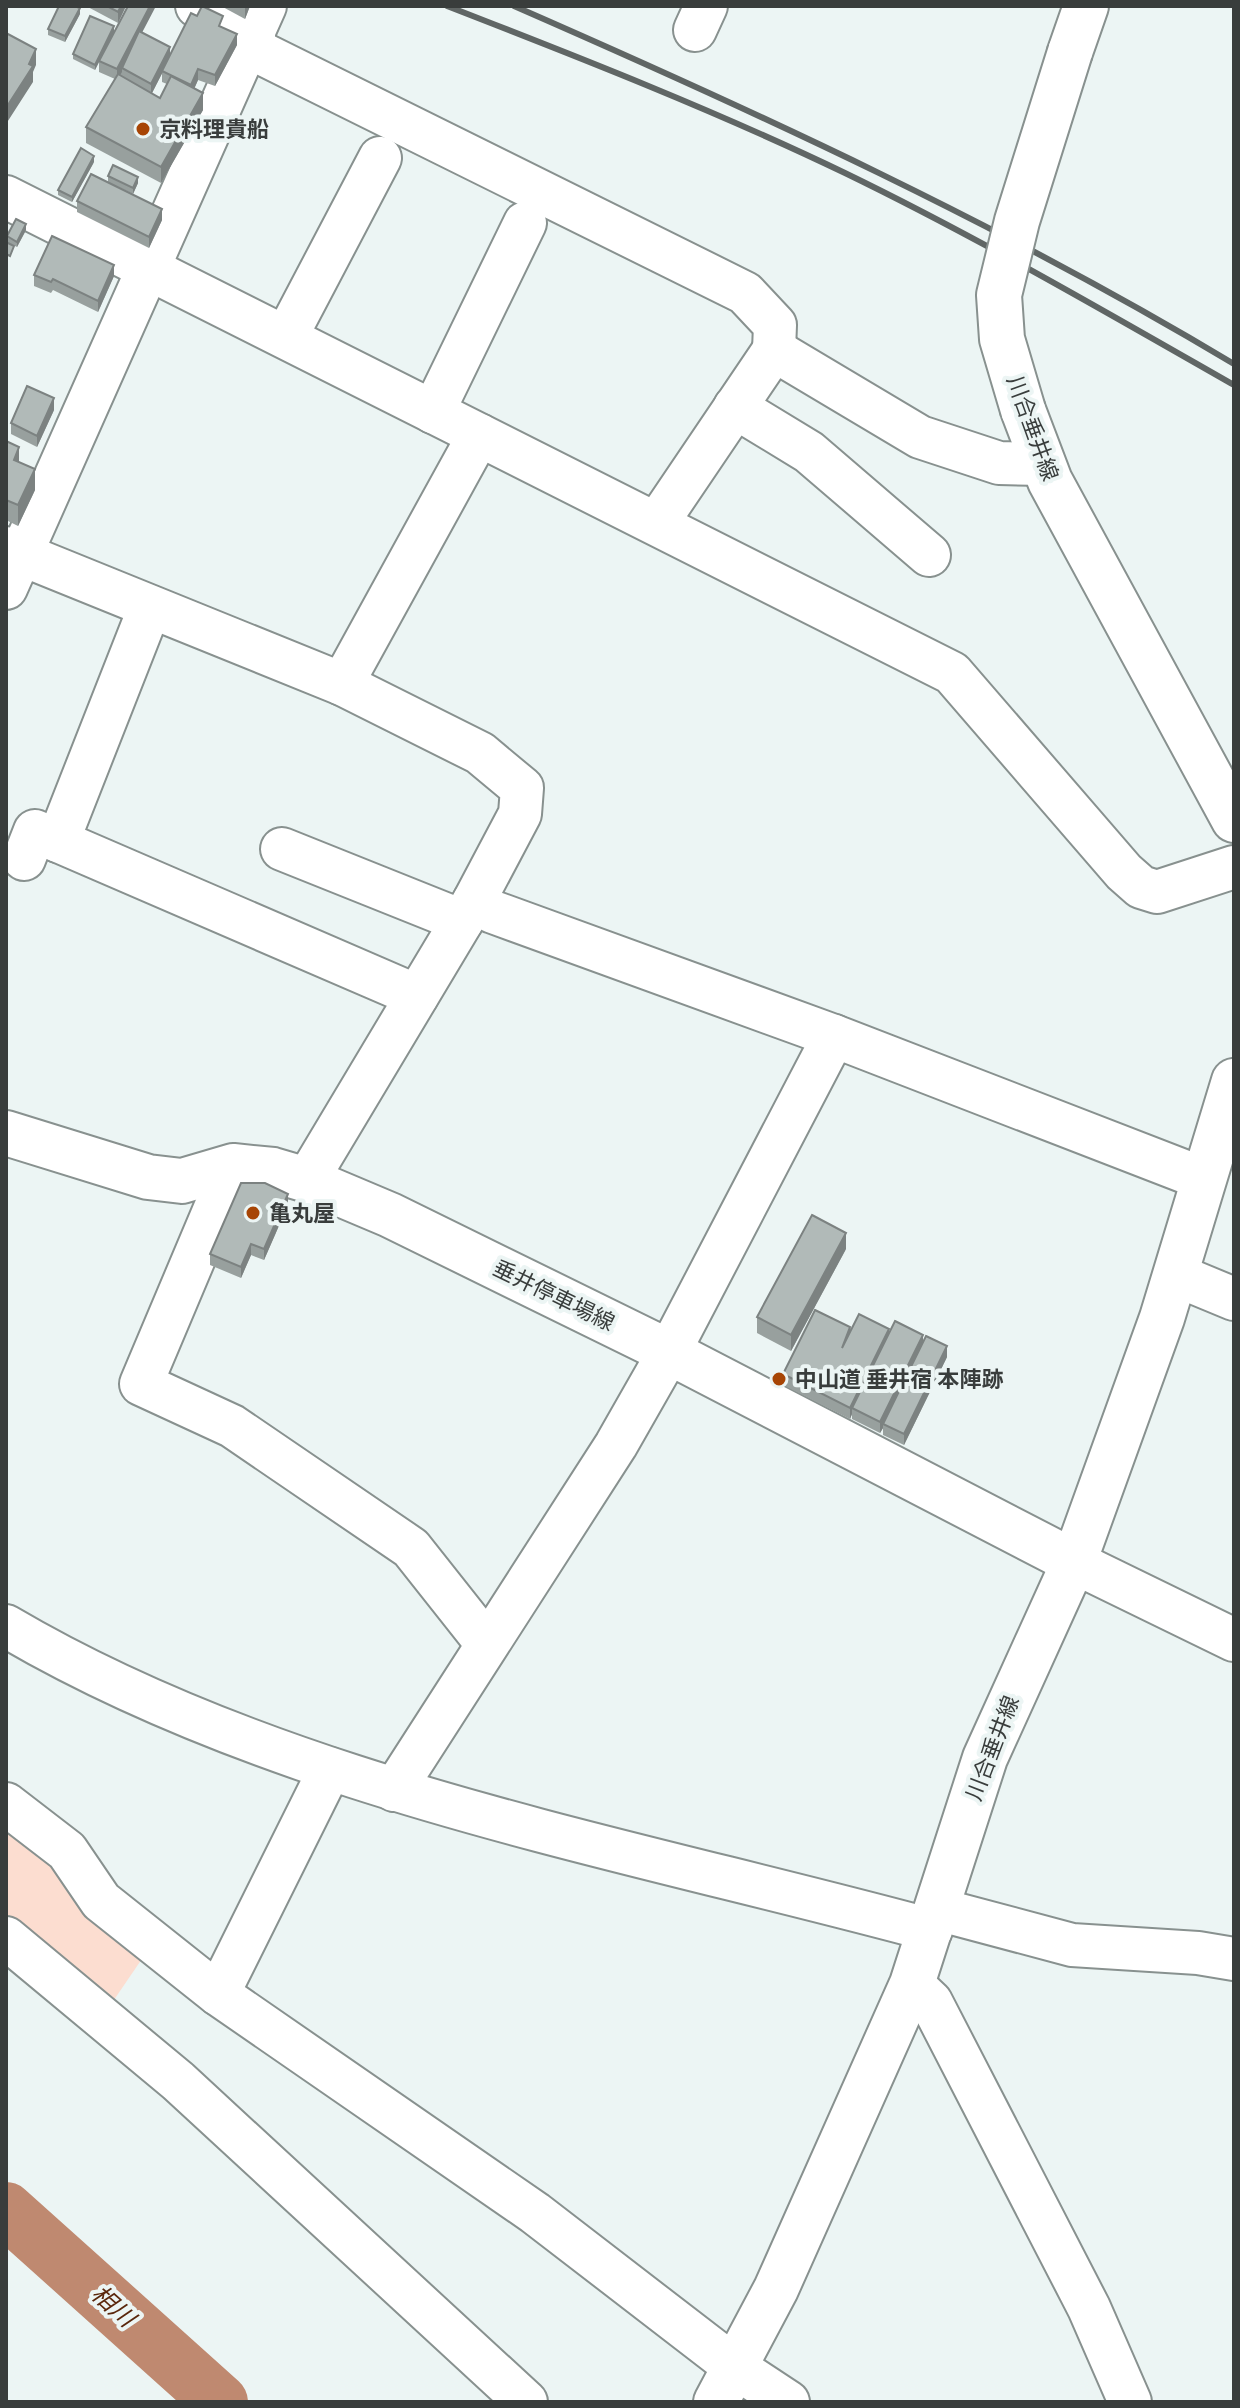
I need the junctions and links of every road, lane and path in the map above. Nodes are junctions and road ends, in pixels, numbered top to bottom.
1 (197, 6) edge
2 (1086, 6) edge
3 (256, 30) edge
4 (380, 158) dead end
5 (6, 197) edge
6 (525, 223) dead end
7 (150, 269) junction
8 (286, 337) junction
9 (774, 350) junction
10 (735, 407) junction
11 (433, 412) junction
12 (479, 435) junction
13 (1044, 464) junction
14 (657, 523) junction
15 (929, 555) dead end
16 (11, 563) edge
17 (150, 607) junction
18 (342, 684) junction
19 (1234, 820) edge
20 (282, 849) dead end
21 (1234, 867) edge
22 (468, 911) junction
23 (417, 996) junction
24 (834, 1036) junction
25 (1231, 1106) edge
26 (6, 1133) edge
27 (233, 1166) junction
28 (1204, 1179) junction
29 (307, 1180) junction
30 (1176, 1275) junction
31 (1234, 1299) edge
32 (669, 1352) junction
33 (1074, 1562) junction
34 (6, 1626) edge
35 (1234, 1640) edge
36 (487, 1644) junction
37 (330, 1769) junction
38 (394, 1790) junction
39 (6, 1804) edge
40 (934, 1920) junction
41 (6, 1938) edge
42 (1234, 1959) edge
43 (912, 1984) junction
44 (218, 1994) junction
45 (725, 2385) edge
46 (526, 2402) edge
47 (788, 2402) edge
48 (1130, 2402) edge

1 - 3 street
2 - 13 main road, 川合垂井線, bridge
3 - 7 street
3 - 9 street
4 - 8 street
5 - 7 street
6 - 11 street
7 - 8 street
7 - 16 street
8 - 11 street
9 - 10 street
9 - 13 street
10 - 14 street
10 - 15 street
11 - 12 street
12 - 14 street
12 - 18 street
13 - 19 main road, 川合垂井線
14 - 21 street
16 - 17 street
17 - 18 street
17 - 23 street
18 - 22 street
20 - 22 street
22 - 23 street
22 - 24 street
23 - 29 street
24 - 28 street
24 - 32 street
25 - 28 main road, 川合垂井線
26 - 27 main road, 垂井停車場線
27 - 29 main road, 垂井停車場線
27 - 36 street
28 - 30 main road, 川合垂井線
29 - 32 main road, 垂井停車場線
30 - 31 street
30 - 33 main road, 川合垂井線
32 - 33 main road, 垂井停車場線
32 - 36 street
33 - 35 street
33 - 40 main road, 川合垂井線
34 - 37 street
36 - 38 street
37 - 38 street
37 - 44 street
38 - 40 street
39 - 44 street
40 - 42 street
40 - 43 main road, 川合垂井線
41 - 46 street
43 - 45 main road, 川合垂井線
43 - 48 street
44 - 45 street
45 - 47 street

